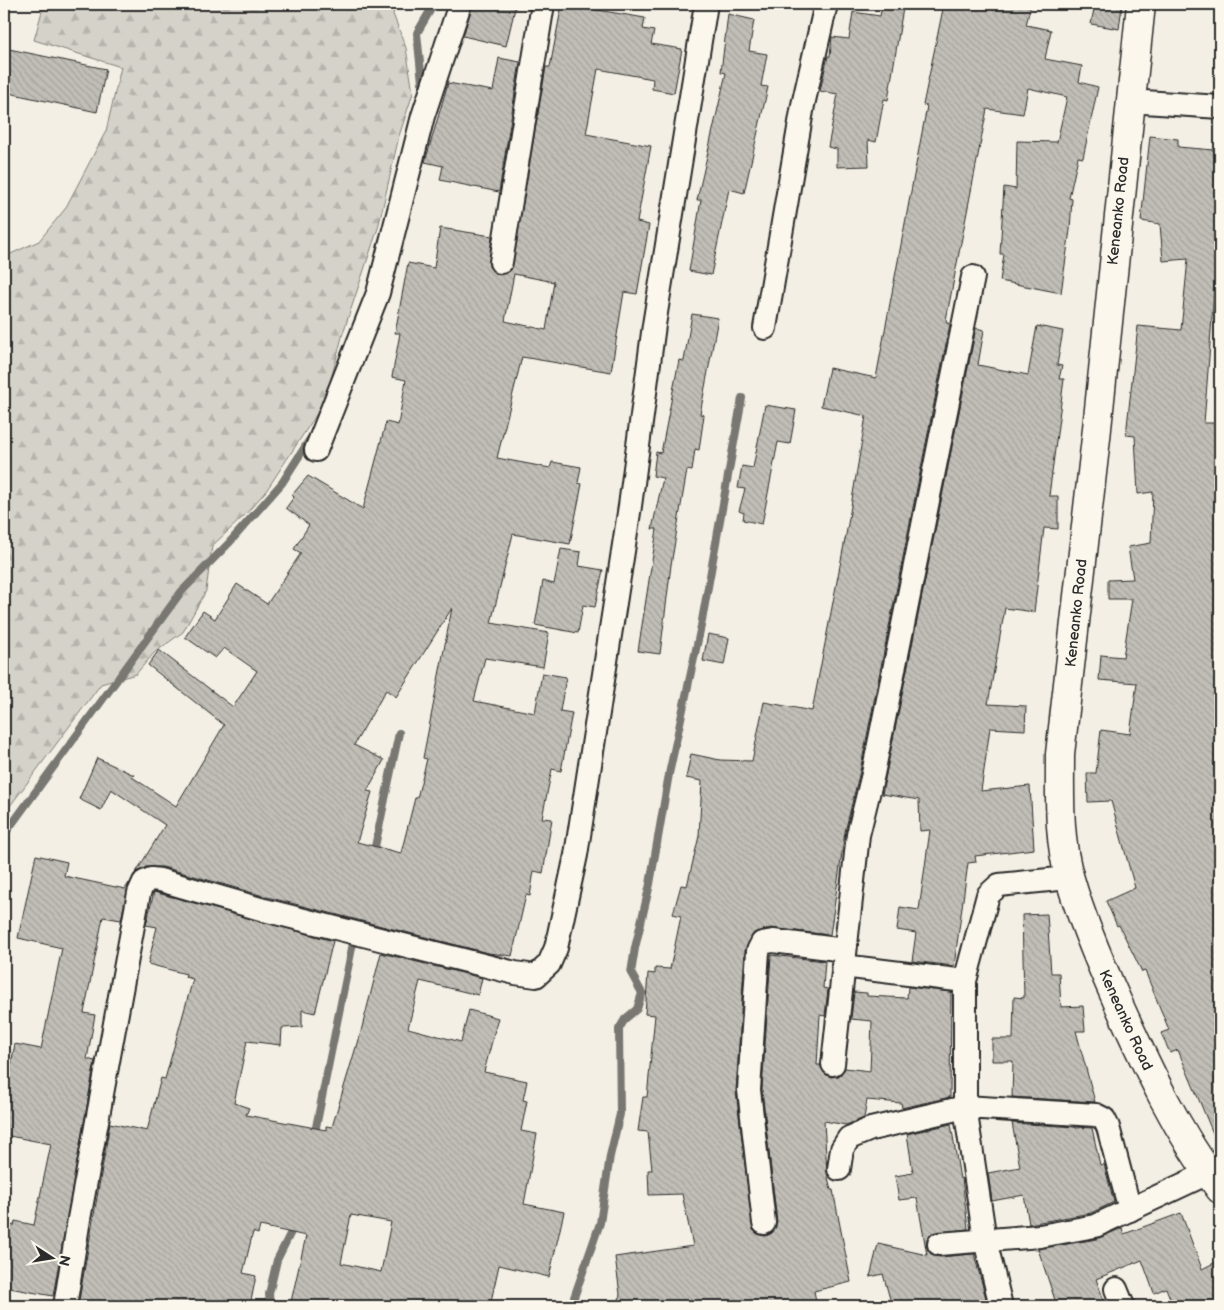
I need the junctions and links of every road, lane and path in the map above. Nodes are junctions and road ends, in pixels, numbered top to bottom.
1 (460, 4) edge
2 (542, 4) edge
3 (706, 4) edge
4 (826, 4) edge
5 (1141, 4) edge
6 (1129, 101) junction
7 (1220, 107) edge
8 (501, 262) dead end
9 (973, 277) dead end
10 (765, 328) dead end
11 (316, 450) dead end
12 (1069, 878) junction
13 (844, 958) junction
14 (965, 981) junction
15 (833, 1064) dead end
16 (965, 1107) junction
17 (839, 1169) dead end
18 (1214, 1181) edge
19 (1130, 1210) junction
20 (764, 1223) dead end
21 (985, 1240) junction
22 (939, 1244) dead end
23 (65, 1306) edge
24 (1001, 1306) edge

1 - 11 street
2 - 8 street
3 - 23 street
4 - 10 street
5 - 6 street, Keneanko Road
6 - 7 street
6 - 12 street, Keneanko Road
9 - 13 street
12 - 14 street
12 - 18 street, Keneanko Road
13 - 14 street
13 - 15 street
13 - 20 street
14 - 16 street
16 - 17 street
16 - 19 street
16 - 21 street
18 - 19 street
19 - 21 street
21 - 22 street
21 - 24 street

